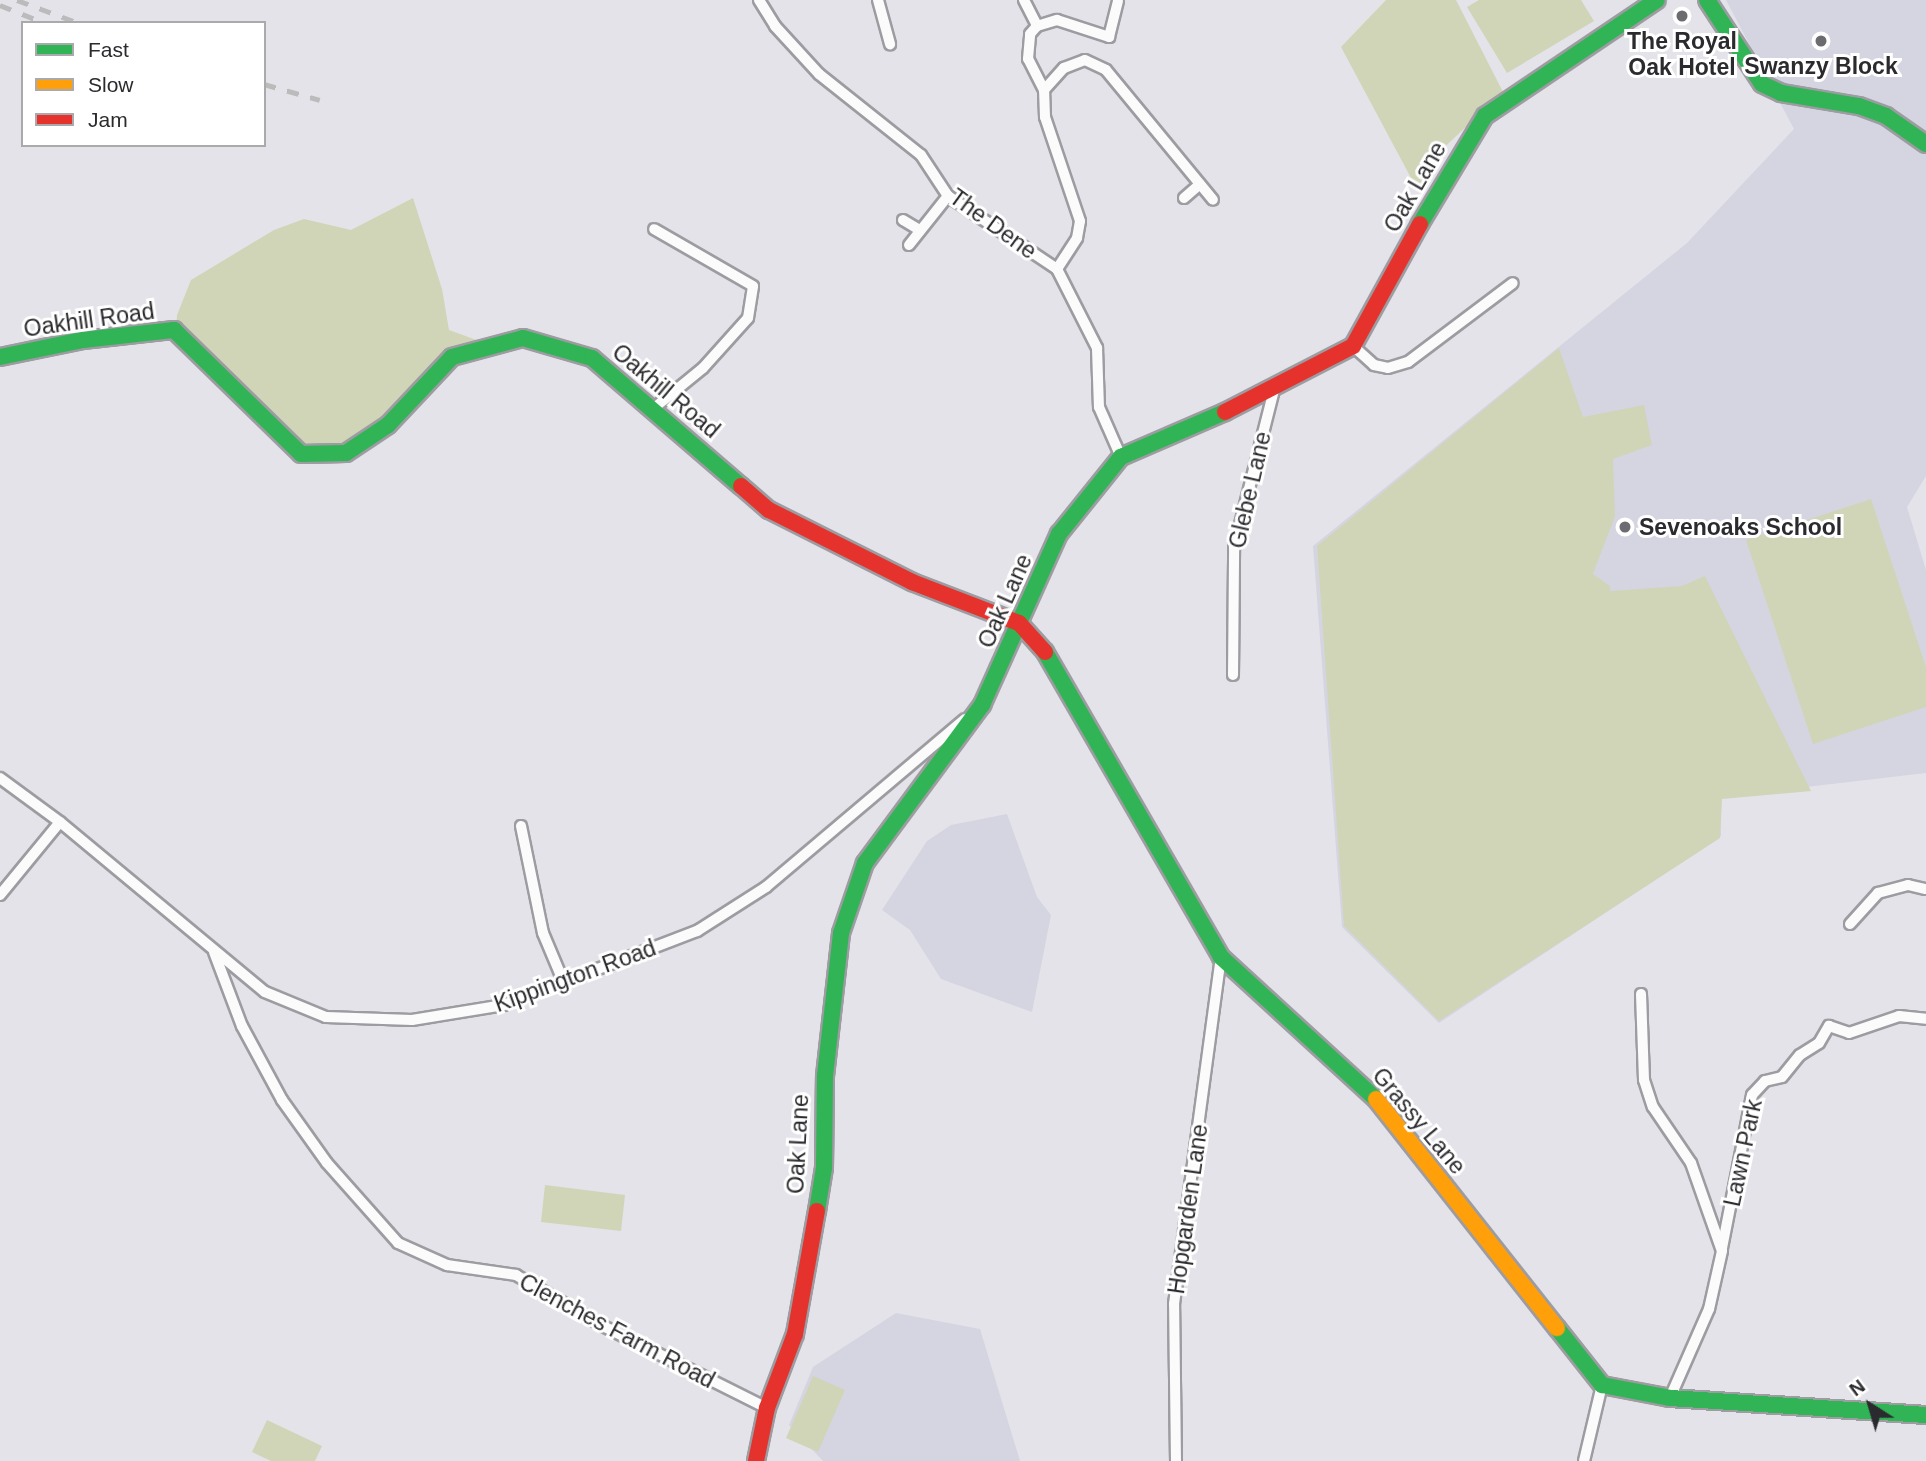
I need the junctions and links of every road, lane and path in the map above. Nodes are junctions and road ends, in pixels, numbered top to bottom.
1 (878, 0) edge
2 (1024, 0) edge
3 (1657, 0) edge
4 (1707, 0) edge
5 (1118, 1) edge
6 (760, 2) edge
7 (1037, 26) junction
8 (890, 44) dead end
9 (1044, 90) junction
10 (1926, 144) edge
11 (1200, 184) junction
12 (948, 196) junction
13 (1184, 198) dead end
14 (1213, 200) dead end
15 (903, 220) dead end
16 (654, 229) dead end
17 (918, 229) junction
18 (909, 245) dead end
19 (1057, 269) junction
20 (1513, 283) dead end
21 (1353, 346) junction
22 (0, 356) edge
23 (1274, 390) junction
24 (654, 408) junction
25 (1121, 457) junction
26 (1019, 623) junction
27 (1233, 675) dead end
28 (982, 705) junction
29 (0, 778) edge
30 (60, 822) junction
31 (522, 826) dead end
32 (1926, 889) edge
33 (1, 895) edge
34 (1850, 924) dead end
35 (213, 949) junction
36 (1221, 957) junction
37 (564, 983) junction
38 (1641, 995) dead end
39 (1926, 1019) edge
40 (1722, 1251) junction
41 (1602, 1385) junction
42 (1670, 1398) junction
43 (767, 1408) junction
44 (1926, 1415) edge
45 (756, 1461) edge
46 (1176, 1461) edge
47 (1584, 1461) edge

1 - 8 street
2 - 7 street
3 - 21 street, Oak Lane
4 - 10 street
5 - 7 street
6 - 12 street, The Dene
7 - 9 street
9 - 11 street
9 - 19 street
11 - 13 street
11 - 14 street
12 - 17 street
12 - 19 street, The Dene
15 - 17 street
16 - 24 street
17 - 18 street
19 - 25 street, The Dene
20 - 21 street
21 - 23 street, Oak Lane
22 - 24 street, Oakhill Road
23 - 25 street, Oak Lane
23 - 27 street, Glebe Lane
24 - 26 street, Oakhill Road
25 - 26 street, Oak Lane
26 - 28 street, Oak Lane
26 - 36 street, Grassy Lane
28 - 37 street, Kippington Road
28 - 43 street, Oak Lane
29 - 30 street, Kippington Road
30 - 33 street
30 - 35 street, Kippington Road
31 - 37 street
32 - 34 street
35 - 37 street, Kippington Road
35 - 43 street, Clenches Farm Road
36 - 41 street, Grassy Lane
36 - 46 street, Hopgarden Lane
38 - 40 street
39 - 40 street, Lawn Park
40 - 42 street
41 - 42 street
41 - 47 street
42 - 44 street
43 - 45 street, Oak Lane

